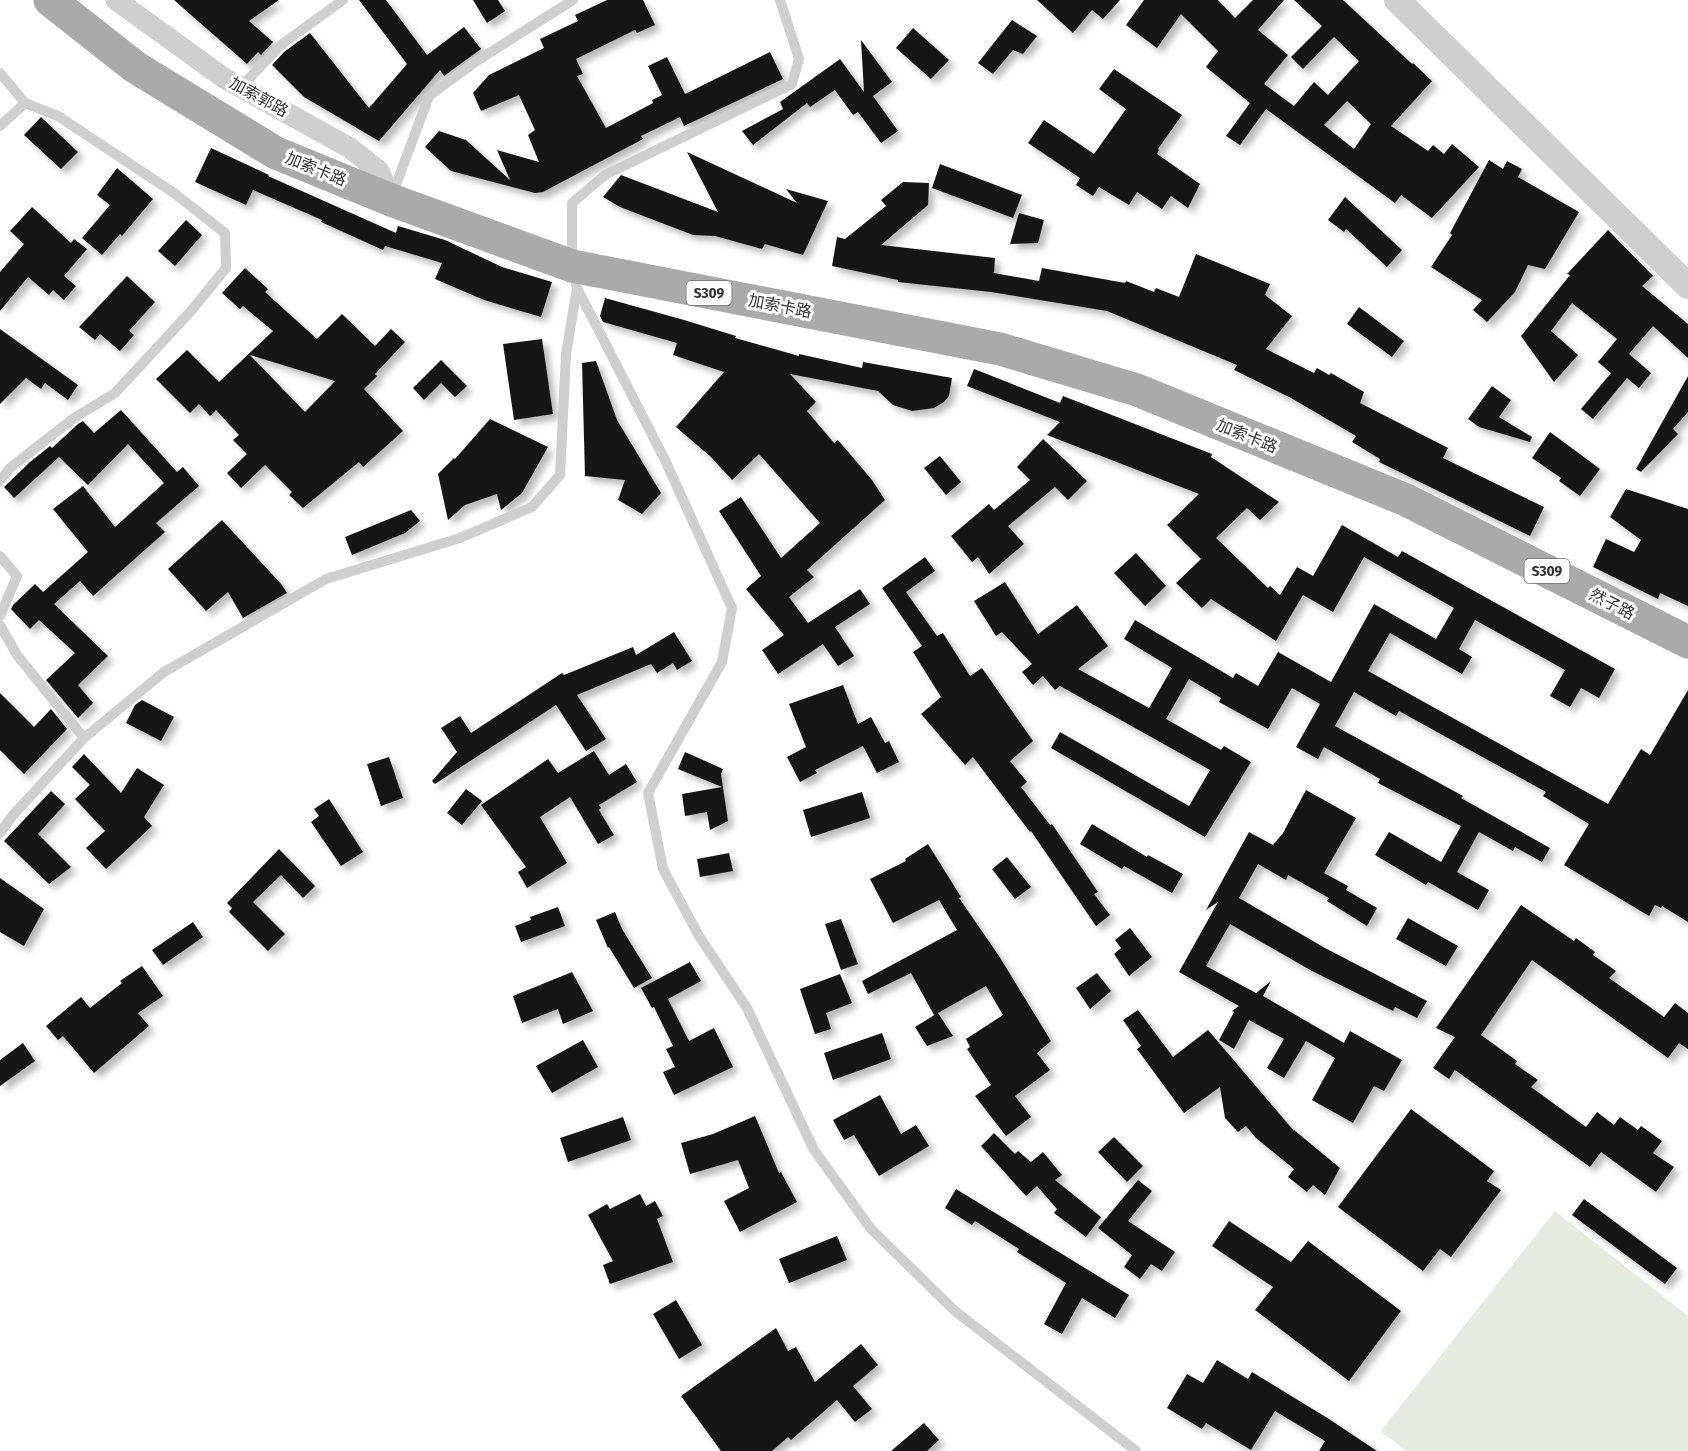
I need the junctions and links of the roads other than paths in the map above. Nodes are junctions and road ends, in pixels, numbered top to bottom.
1 (50, 0) edge
2 (116, 0) edge
3 (342, 0) edge
4 (573, 0) edge
5 (780, 0) edge
6 (1397, 0) edge
7 (0, 72) edge
8 (241, 87) junction
9 (25, 103) junction
10 (0, 126) edge
11 (391, 200) junction
12 (575, 277) junction
13 (1688, 286) edge
14 (0, 480) edge
15 (1407, 500) joint
16 (0, 556) edge
17 (0, 615) edge
18 (0, 625) edge
19 (1688, 642) edge
20 (84, 738) junction
21 (0, 833) edge
22 (1136, 1451) edge

1 - 11 main road, 加索卡路 / S309
2 - 8 street, 加索郭路
3 - 8 lane
4 - 11 lane
5 - 12 lane
6 - 13 street
7 - 9 lane
8 - 11 street, 加索郭路
9 - 10 lane
9 - 14 lane
11 - 12 main road, 加索卡路 / S309
12 - 15 main road, 加索卡路 / S309
12 - 20 lane
12 - 22 lane
15 - 19 main road, 然子路 / S309
16 - 17 lane
18 - 20 lane
20 - 21 lane

